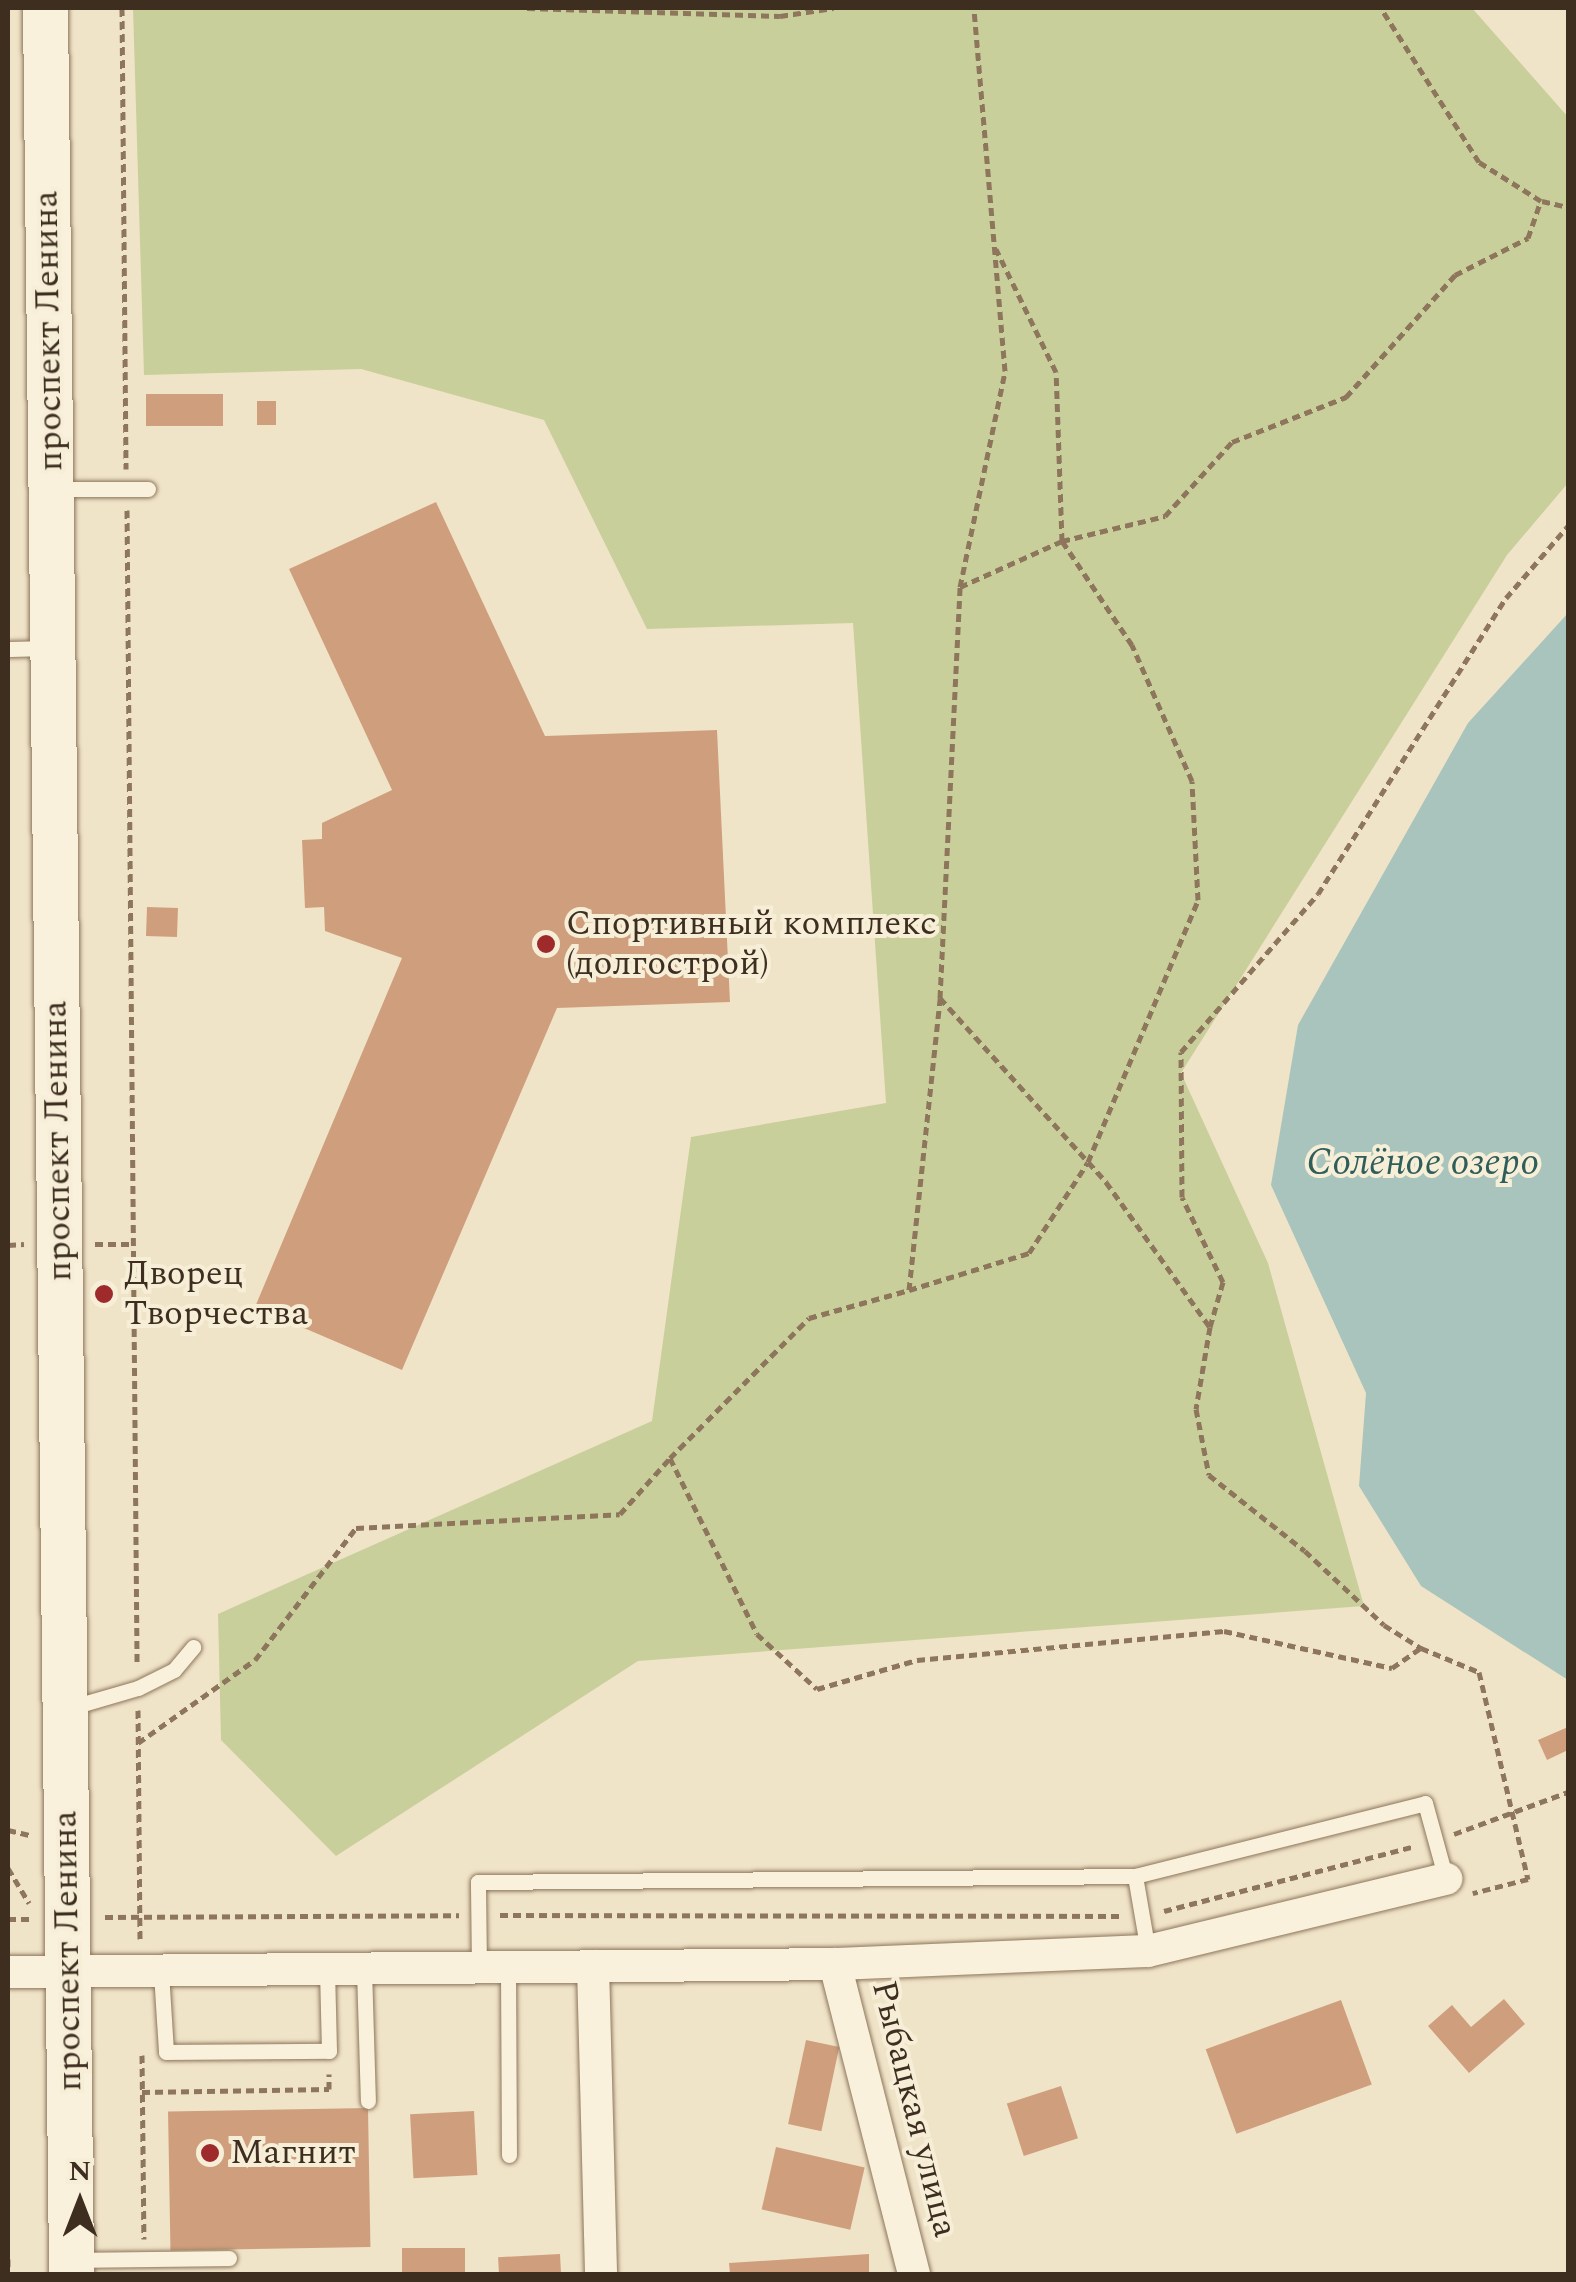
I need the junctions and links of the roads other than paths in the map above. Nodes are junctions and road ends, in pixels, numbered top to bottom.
1 (45, 8) edge
2 (51, 489) junction
3 (148, 489) dead end
4 (53, 648) junction
5 (8, 649) edge
6 (194, 1647) dead end
7 (65, 1709) junction
8 (1136, 1876) junction
9 (1446, 1879) joint
10 (1148, 1951) junction
11 (835, 1964) junction
12 (593, 1966) junction
13 (494, 1968) junction
14 (326, 1970) junction
15 (364, 1970) junction
16 (8, 1972) edge
17 (68, 1972) junction
18 (162, 1972) junction
19 (368, 2101) dead end
20 (509, 2154) dead end
21 (229, 2258) dead end
22 (71, 2267) edge
23 (601, 2274) edge
24 (914, 2274) edge

1 - 2 street, проспект Ленина
2 - 3 lane
2 - 4 street, проспект Ленина
4 - 5 lane
4 - 7 street, проспект Ленина
6 - 7 lane
7 - 17 street, проспект Ленина
8 - 9 lane
8 - 10 lane
8 - 13 lane
9 - 10 street
10 - 11 street
11 - 12 street
11 - 24 street, Рыбацкая улица
12 - 13 street
12 - 23 street
13 - 15 street
13 - 20 lane
14 - 15 street
14 - 18 street
14 - 18 lane
15 - 19 lane
16 - 17 street
17 - 18 street
17 - 22 street, проспект Ленина
21 - 22 lane

